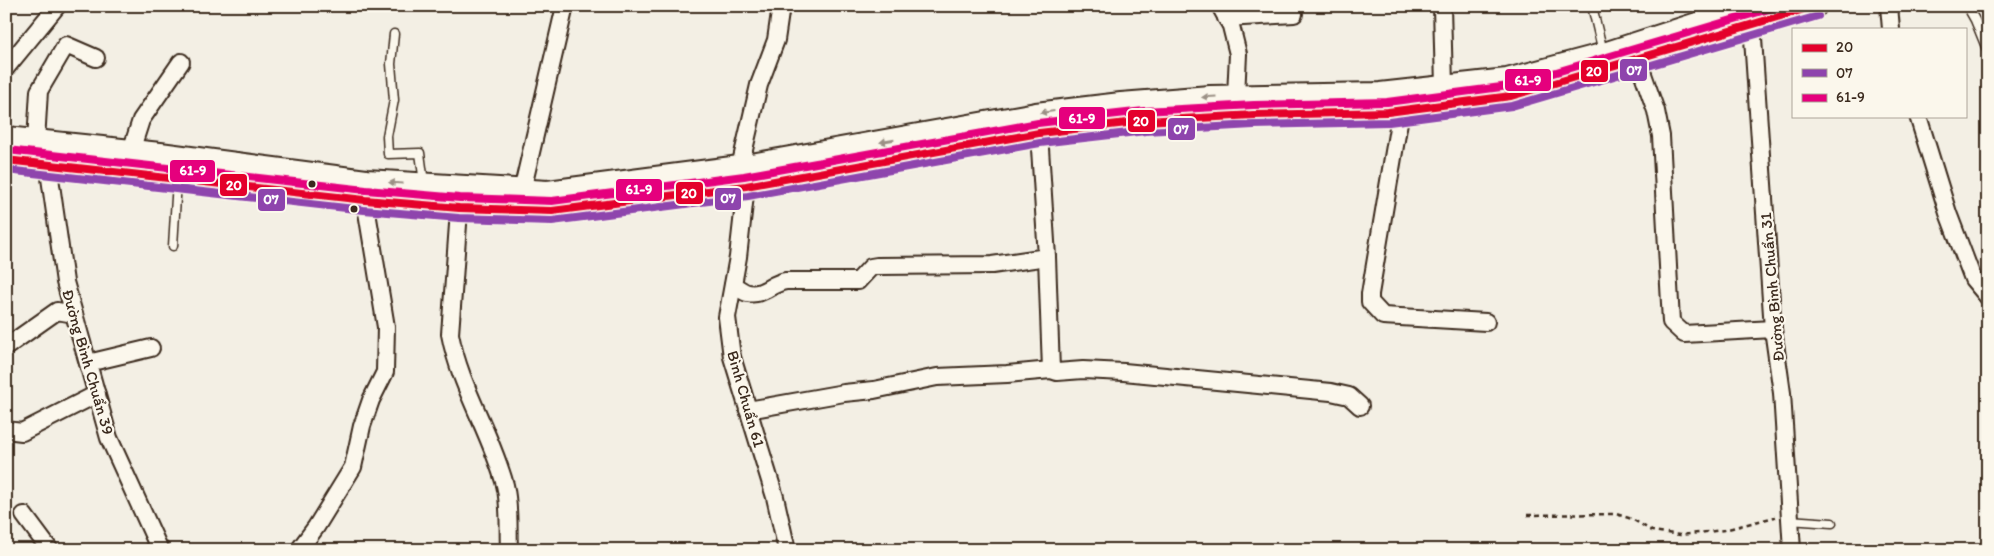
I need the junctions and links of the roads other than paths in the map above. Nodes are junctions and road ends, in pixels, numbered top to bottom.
1 (57, 6) edge
2 (565, 6) edge
3 (781, 6) edge
4 (1442, 6) edge
5 (1592, 6) edge
6 (1815, 6) edge
7 (1889, 6) edge
8 (1967, 6) edge
9 (1223, 12) edge
10 (1294, 14) dead end
11 (1753, 15) edge
12 (1891, 28) edge
13 (394, 34) dead end
14 (1988, 52) edge
15 (1604, 54) junction
16 (96, 58) dead end
17 (1638, 60) junction
18 (181, 62) dead end
19 (6, 68) edge
20 (1444, 87) junction
21 (1236, 96) junction
22 (1401, 110) junction
23 (1919, 118) edge
24 (1038, 133) junction
25 (6, 138) edge
26 (36, 141) junction
27 (131, 151) junction
28 (6, 160) edge
29 (48, 164) junction
30 (743, 177) junction
31 (177, 179) junction
32 (425, 185) junction
33 (522, 191) junction
34 (460, 198) junction
35 (365, 200) junction
36 (173, 246) dead end
37 (1047, 257) junction
38 (733, 286) junction
39 (1988, 297) edge
40 (74, 314) junction
41 (1486, 322) dead end
42 (1773, 329) junction
43 (6, 347) edge
44 (151, 348) dead end
45 (88, 363) junction
46 (1051, 370) junction
47 (97, 394) junction
48 (1360, 406) dead end
49 (748, 410) junction
50 (6, 430) edge
51 (24, 515) dead end
52 (1789, 517) junction
53 (1832, 523) dead end
54 (783, 531) junction
55 (50, 550) edge
56 (160, 550) edge
57 (299, 550) edge
58 (509, 550) edge
59 (775, 550) edge
60 (787, 550) edge
61 (1792, 550) edge

1 - 19 street
2 - 33 street
3 - 30 street, Bình Chuẩn 61
4 - 20 street
5 - 15 lane
6 - 11 main road
7 - 12 street
8 - 14 lane
9 - 10 street
9 - 21 street
11 - 15 main road
11 - 17 main road
11 - 42 street, Đường Bình Chuẩn 31
13 - 32 lane
15 - 20 main road
16 - 26 street
17 - 22 main road
17 - 42 street
18 - 27 street
20 - 21 main road
21 -> 30 main road
22 - 24 main road
22 - 41 street
23 - 39 street
24 - 30 main road
24 - 37 street
25 - 26 main road
26 - 27 main road
32 -> 27 main road
28 - 29 main road
29 - 31 main road
29 - 40 street, Đường Bình Chuẩn 39
30 - 33 main road
30 - 34 main road
30 - 38 street, Bình Chuẩn 61
31 - 35 main road
31 - 36 lane
32 - 34 main road
33 - 34 main road
34 - 35 main road
34 - 58 street
35 - 57 street
37 - 38 street
37 - 46 street
38 - 49 street, Bình Chuẩn 61
40 - 43 street
40 - 45 street, Đường Bình Chuẩn 39
42 - 52 street, Đường Bình Chuẩn 31
44 - 45 street
45 - 47 street, Đường Bình Chuẩn 39
46 - 48 street
46 - 49 street
47 - 50 street
47 - 56 street, Đường Bình Chuẩn 39
49 - 54 street, Bình Chuẩn 61
51 - 55 street
52 - 53 lane
52 - 61 street, Đường Bình Chuẩn 31
54 - 59 street
54 - 60 street, Bình Chuẩn 61

